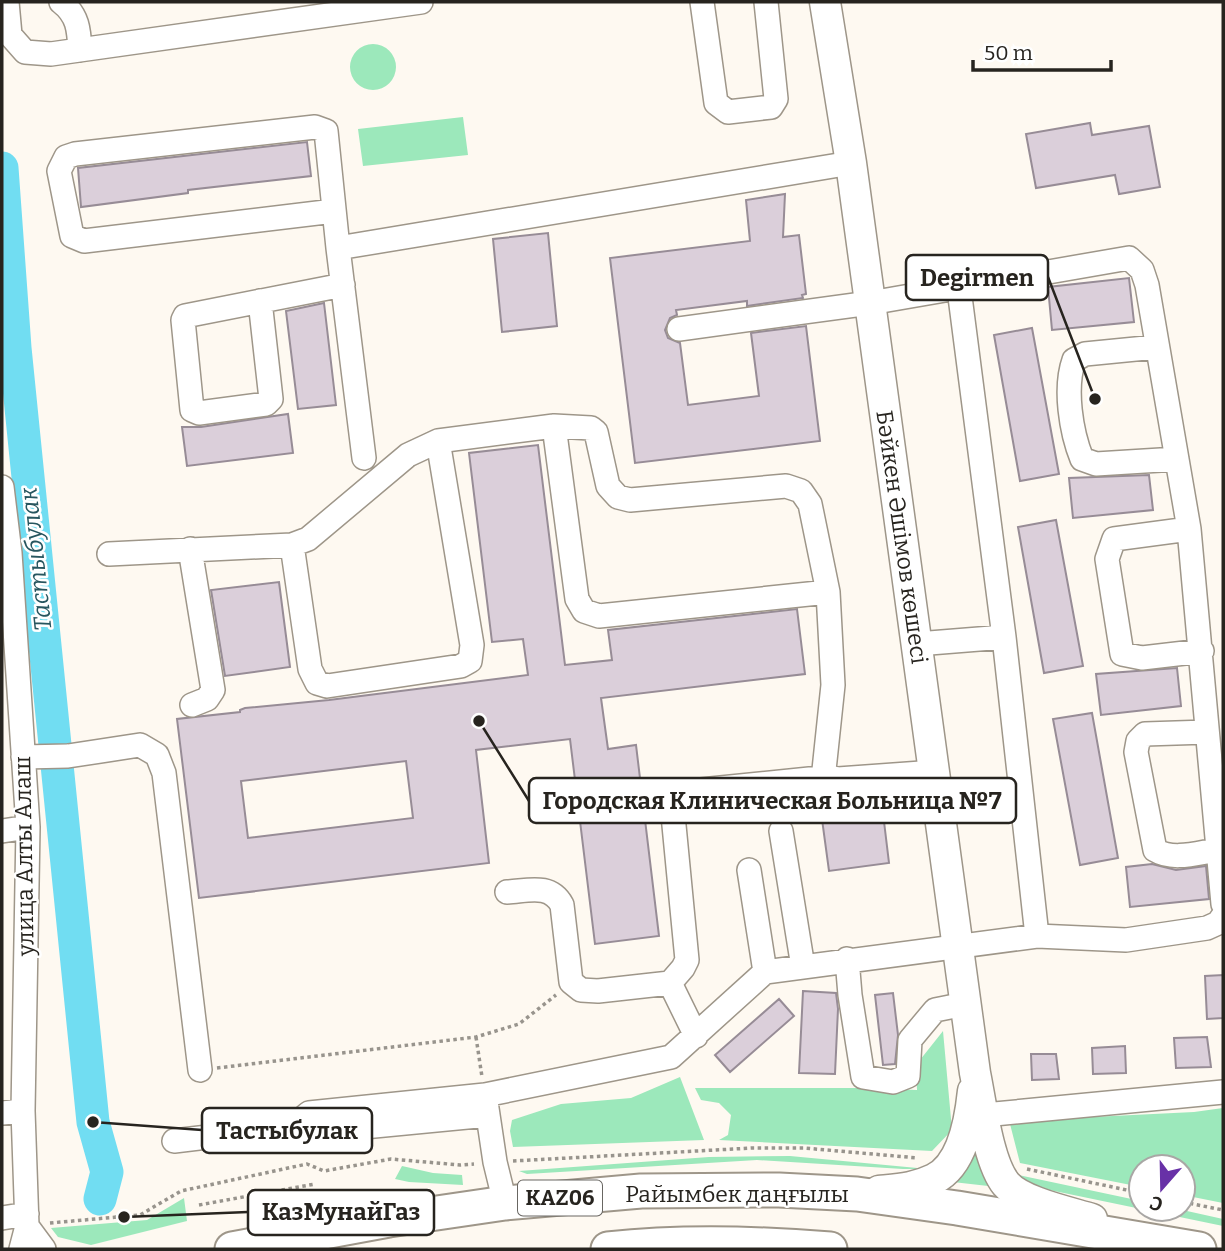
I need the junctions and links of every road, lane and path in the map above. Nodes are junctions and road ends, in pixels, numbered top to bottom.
1 (61, 2) edge
2 (421, 2) edge
3 (702, 2) edge
4 (766, 2) edge
5 (825, 2) edge
6 (361, 6) edge
7 (13, 7) edge
8 (80, 50) junction
9 (851, 163) junction
10 (334, 211) junction
11 (338, 248) junction
12 (343, 285) junction
13 (959, 289) junction
14 (260, 301) junction
15 (870, 303) junction
16 (679, 329) dead end
17 (1156, 347) junction
18 (554, 426) junction
19 (438, 442) junction
20 (364, 458) dead end
21 (1177, 459) junction
22 (2, 488) edge
23 (1189, 529) junction
24 (292, 545) junction
25 (190, 549) junction
26 (6, 554) edge
27 (108, 554) dead end
28 (828, 592) junction
29 (1004, 637) junction
30 (917, 644) junction
31 (1202, 651) junction
32 (192, 705) dead end
33 (1207, 732) junction
34 (23, 757) junction
35 (935, 772) junction
36 (829, 777) junction
37 (28, 827) junction
38 (2, 831) edge
39 (781, 831) dead end
40 (1217, 850) junction
41 (749, 870) dead end
42 (506, 892) dead end
43 (1223, 904) edge
44 (1223, 916) edge
45 (1038, 936) junction
46 (959, 947) junction
47 (847, 959) junction
48 (803, 967) junction
49 (765, 972) junction
50 (571, 982) junction
51 (670, 983) junction
52 (965, 1004) junction
53 (695, 1036) junction
54 (477, 1037) junction
55 (200, 1070) joint
56 (975, 1073) junction
57 (1223, 1092) edge
58 (486, 1105) junction
59 (13, 1112) edge
60 (984, 1115) junction
61 (174, 1141) dead end
62 (314, 1184) dead end
63 (857, 1194) junction
64 (505, 1203) junction
65 (199, 1205) dead end
66 (1197, 1205) edge
67 (1223, 1210) edge
68 (2, 1218) edge
69 (27, 1220) junction
70 (1187, 1247) edge
71 (21, 1249) edge
72 (44, 1249) edge
73 (233, 1249) edge
74 (608, 1249) edge
75 (830, 1249) edge

1 - 8 street
2 - 6 street
3 - 4 street
5 - 9 main road, Бәйкен Әшімов көшесі
6 - 8 street
7 - 8 street
9 - 11 street
9 - 15 main road, Бәйкен Әшімов көшесі
10 - 10 street
10 - 11 street
11 - 12 street
12 - 14 street
12 - 20 street
13 - 15 street
13 - 17 street
13 - 29 street
14 - 14 street
15 - 16 street
15 - 30 main road, Бәйкен Әшімов көшесі
17 - 21 street
17 - 21 street
18 - 19 street
18 - 28 street
18 - 28 street
19 - 24 street
19 - 24 street
21 - 23 street
22 - 26 street, улица Алты Алаш
23 - 31 street
23 - 31 street
24 - 25 street
25 - 27 street
25 - 32 street
26 - 34 street, улица Алты Алаш
28 - 36 street
29 - 30 street
29 - 45 street
30 - 35 main road, Бәйкен Әшімов көшесі
31 - 33 street
33 - 40 street
33 - 40 street
34 - 37 street, улица Алты Алаш
34 - 55 street
35 - 36 street
35 - 46 main road, Бәйкен Әшімов көшесі
36 - 51 street
37 - 38 street
37 - 59 street, улица Алты Алаш
39 - 48 street
40 - 43 street
41 - 49 street
42 - 50 street
44 - 45 street
45 - 46 street
46 - 47 street
46 - 52 main road, Бәйкен Әшімов көшесі
47 - 48 street
47 - 52 street
48 - 49 street
49 - 53 street
50 - 51 street
50 - 54 path
51 - 53 street
52 - 56 main road, Бәйкен Әшімов көшесі
53 - 58 street
54 - 55 path
54 - 58 path
56 - 60 main road
56 - 63 main road
57 - 60 street
58 - 61 street
58 - 64 street
59 - 69 street, улица Алты Алаш
60 - 70 main road
62 - 65 path
63 - 64 highway, Райымбек даңғылы / KАZ06
63 - 70 highway, Райымбек даңғылы / KАZ06
64 - 73 highway, Райымбек даңғылы / KАZ06
66 - 67 path
68 - 69 street
69 - 71 street, улица Алты Алаш
69 - 72 street
74 - 75 highway

